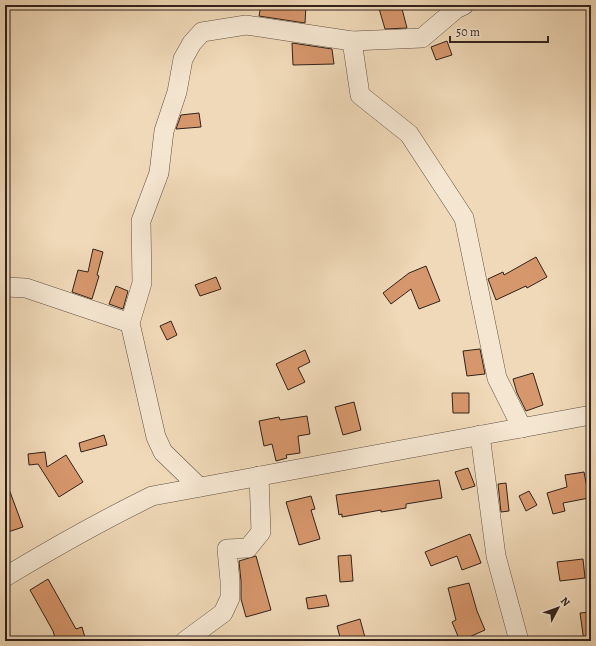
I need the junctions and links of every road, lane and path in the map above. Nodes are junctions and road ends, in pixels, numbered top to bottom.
1 (464, 5) edge
2 (352, 41) junction
3 (5, 287) edge
4 (130, 323) junction
5 (591, 415) edge
6 (522, 428) junction
7 (480, 436) junction
8 (258, 476) junction
9 (199, 487) junction
10 (5, 577) edge
11 (187, 641) edge
12 (519, 641) edge

1 - 2 street
2 - 4 street
2 - 6 street
3 - 4 street
4 - 9 street
5 - 6 street
6 - 7 street
7 - 8 street
7 - 12 street
8 - 9 street
8 - 11 street
9 - 10 street

